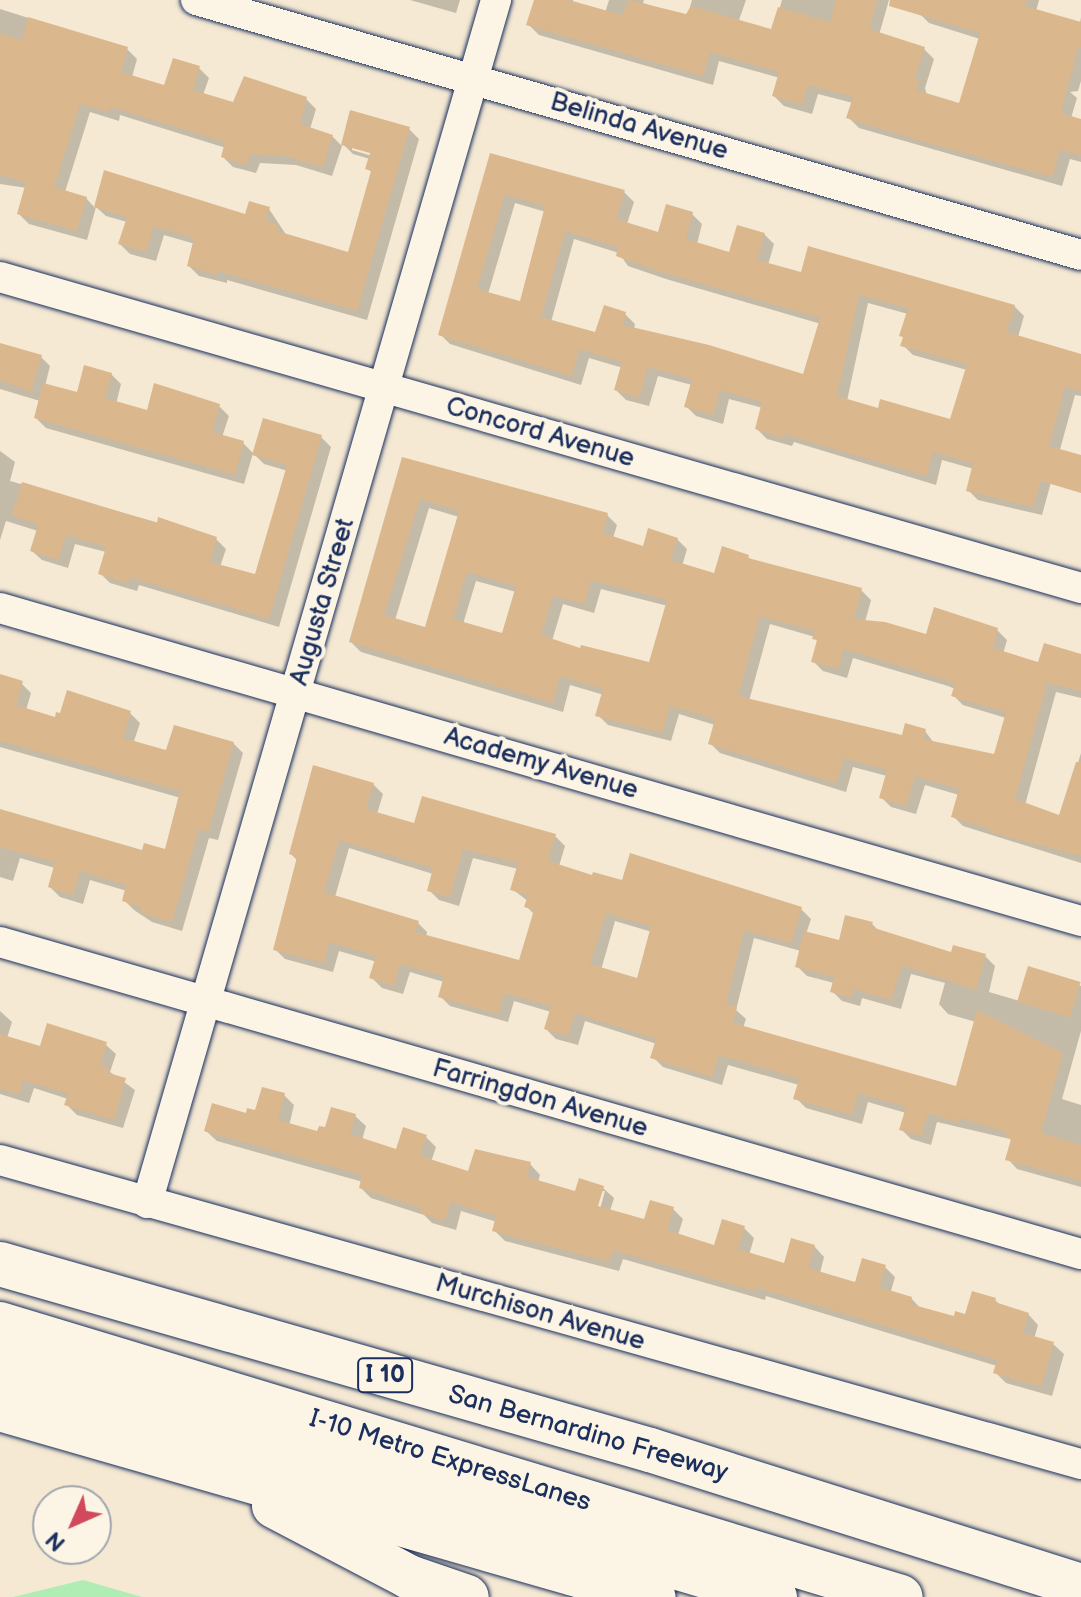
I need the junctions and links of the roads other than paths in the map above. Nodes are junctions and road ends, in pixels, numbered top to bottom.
1 (196, 0) edge
2 (496, 0) edge
3 (473, 79) junction
4 (1081, 255) edge
5 (0, 277) edge
6 (384, 388) junction
7 (1081, 588) edge
8 (0, 608) edge
9 (297, 693) junction
10 (1081, 921) edge
11 (0, 942) edge
12 (208, 1003) junction
13 (0, 1160) edge
14 (147, 1203) junction
15 (1081, 1254) edge
16 (0, 1264) edge
17 (0, 1324) edge
18 (0, 1365) edge
19 (0, 1409) edge
20 (194, 1464) junction
21 (1081, 1464) edge
22 (1081, 1586) edge
23 (467, 1597) edge
24 (654, 1597) edge
25 (775, 1597) edge
26 (901, 1597) edge

1 - 3 street, Belinda Avenue
2 - 3 street, Augusta Street
3 - 4 street, Belinda Avenue
3 - 6 street, Augusta Street
5 - 6 street, Concord Avenue
6 - 7 street, Concord Avenue
6 - 9 street, Augusta Street
8 - 9 street, Academy Avenue
9 - 10 street, Academy Avenue
9 - 12 street, Augusta Street
11 - 12 street, Farringdon Avenue
12 - 14 street, Augusta Street
12 - 15 street, Farringdon Avenue
13 - 14 street, Murchison Avenue
14 - 21 street, Murchison Avenue
16 - 22 highway, San Bernardino Freeway / I 10
17 - 26 highway, I-10 Metro ExpressLanes
18 - 25 highway, I-10 Metro ExpressLanes
19 - 20 highway
20 - 23 highway
20 - 24 highway

